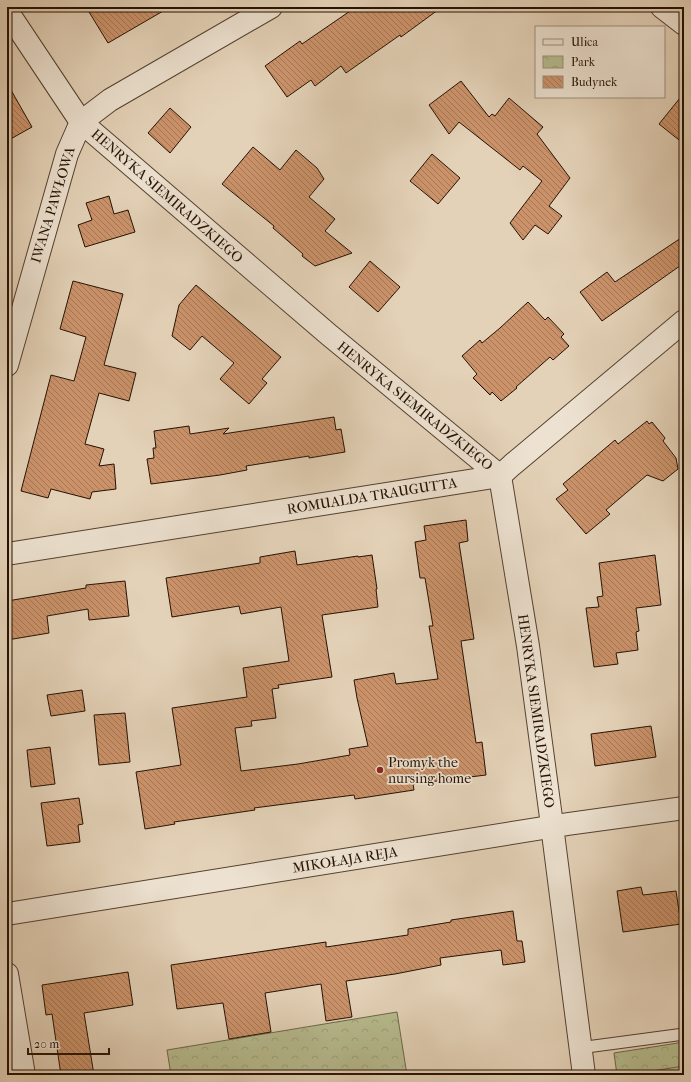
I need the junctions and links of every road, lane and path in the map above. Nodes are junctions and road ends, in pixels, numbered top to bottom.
1 (271, 7) edge
2 (662, 7) edge
3 (7, 11) edge
4 (684, 24) edge
5 (81, 122) junction
6 (684, 322) edge
7 (7, 364) edge
8 (500, 476) junction
9 (7, 554) edge
10 (684, 808) edge
11 (552, 827) junction
12 (7, 914) edge
13 (7, 974) edge
14 (684, 1034) edge
15 (580, 1048) junction
16 (24, 1075) edge
17 (584, 1075) edge

1 - 5 street, IWANA PAWŁOWA
2 - 4 street
3 - 5 street, HENRYKA SIEMIRADZKIEGO
5 - 7 street, IWANA PAWŁOWA
5 - 8 street, HENRYKA SIEMIRADZKIEGO
6 - 8 street
8 - 9 street, ROMUALDA TRAUGUTTA
8 - 11 street, HENRYKA SIEMIRADZKIEGO
10 - 11 street, MIKOŁAJA REJA
11 - 12 street, MIKOŁAJA REJA
11 - 15 street, HENRYKA SIEMIRADZKIEGO
13 - 16 street
14 - 15 lane
15 - 17 street, HENRYKA SIEMIRADZKIEGO

